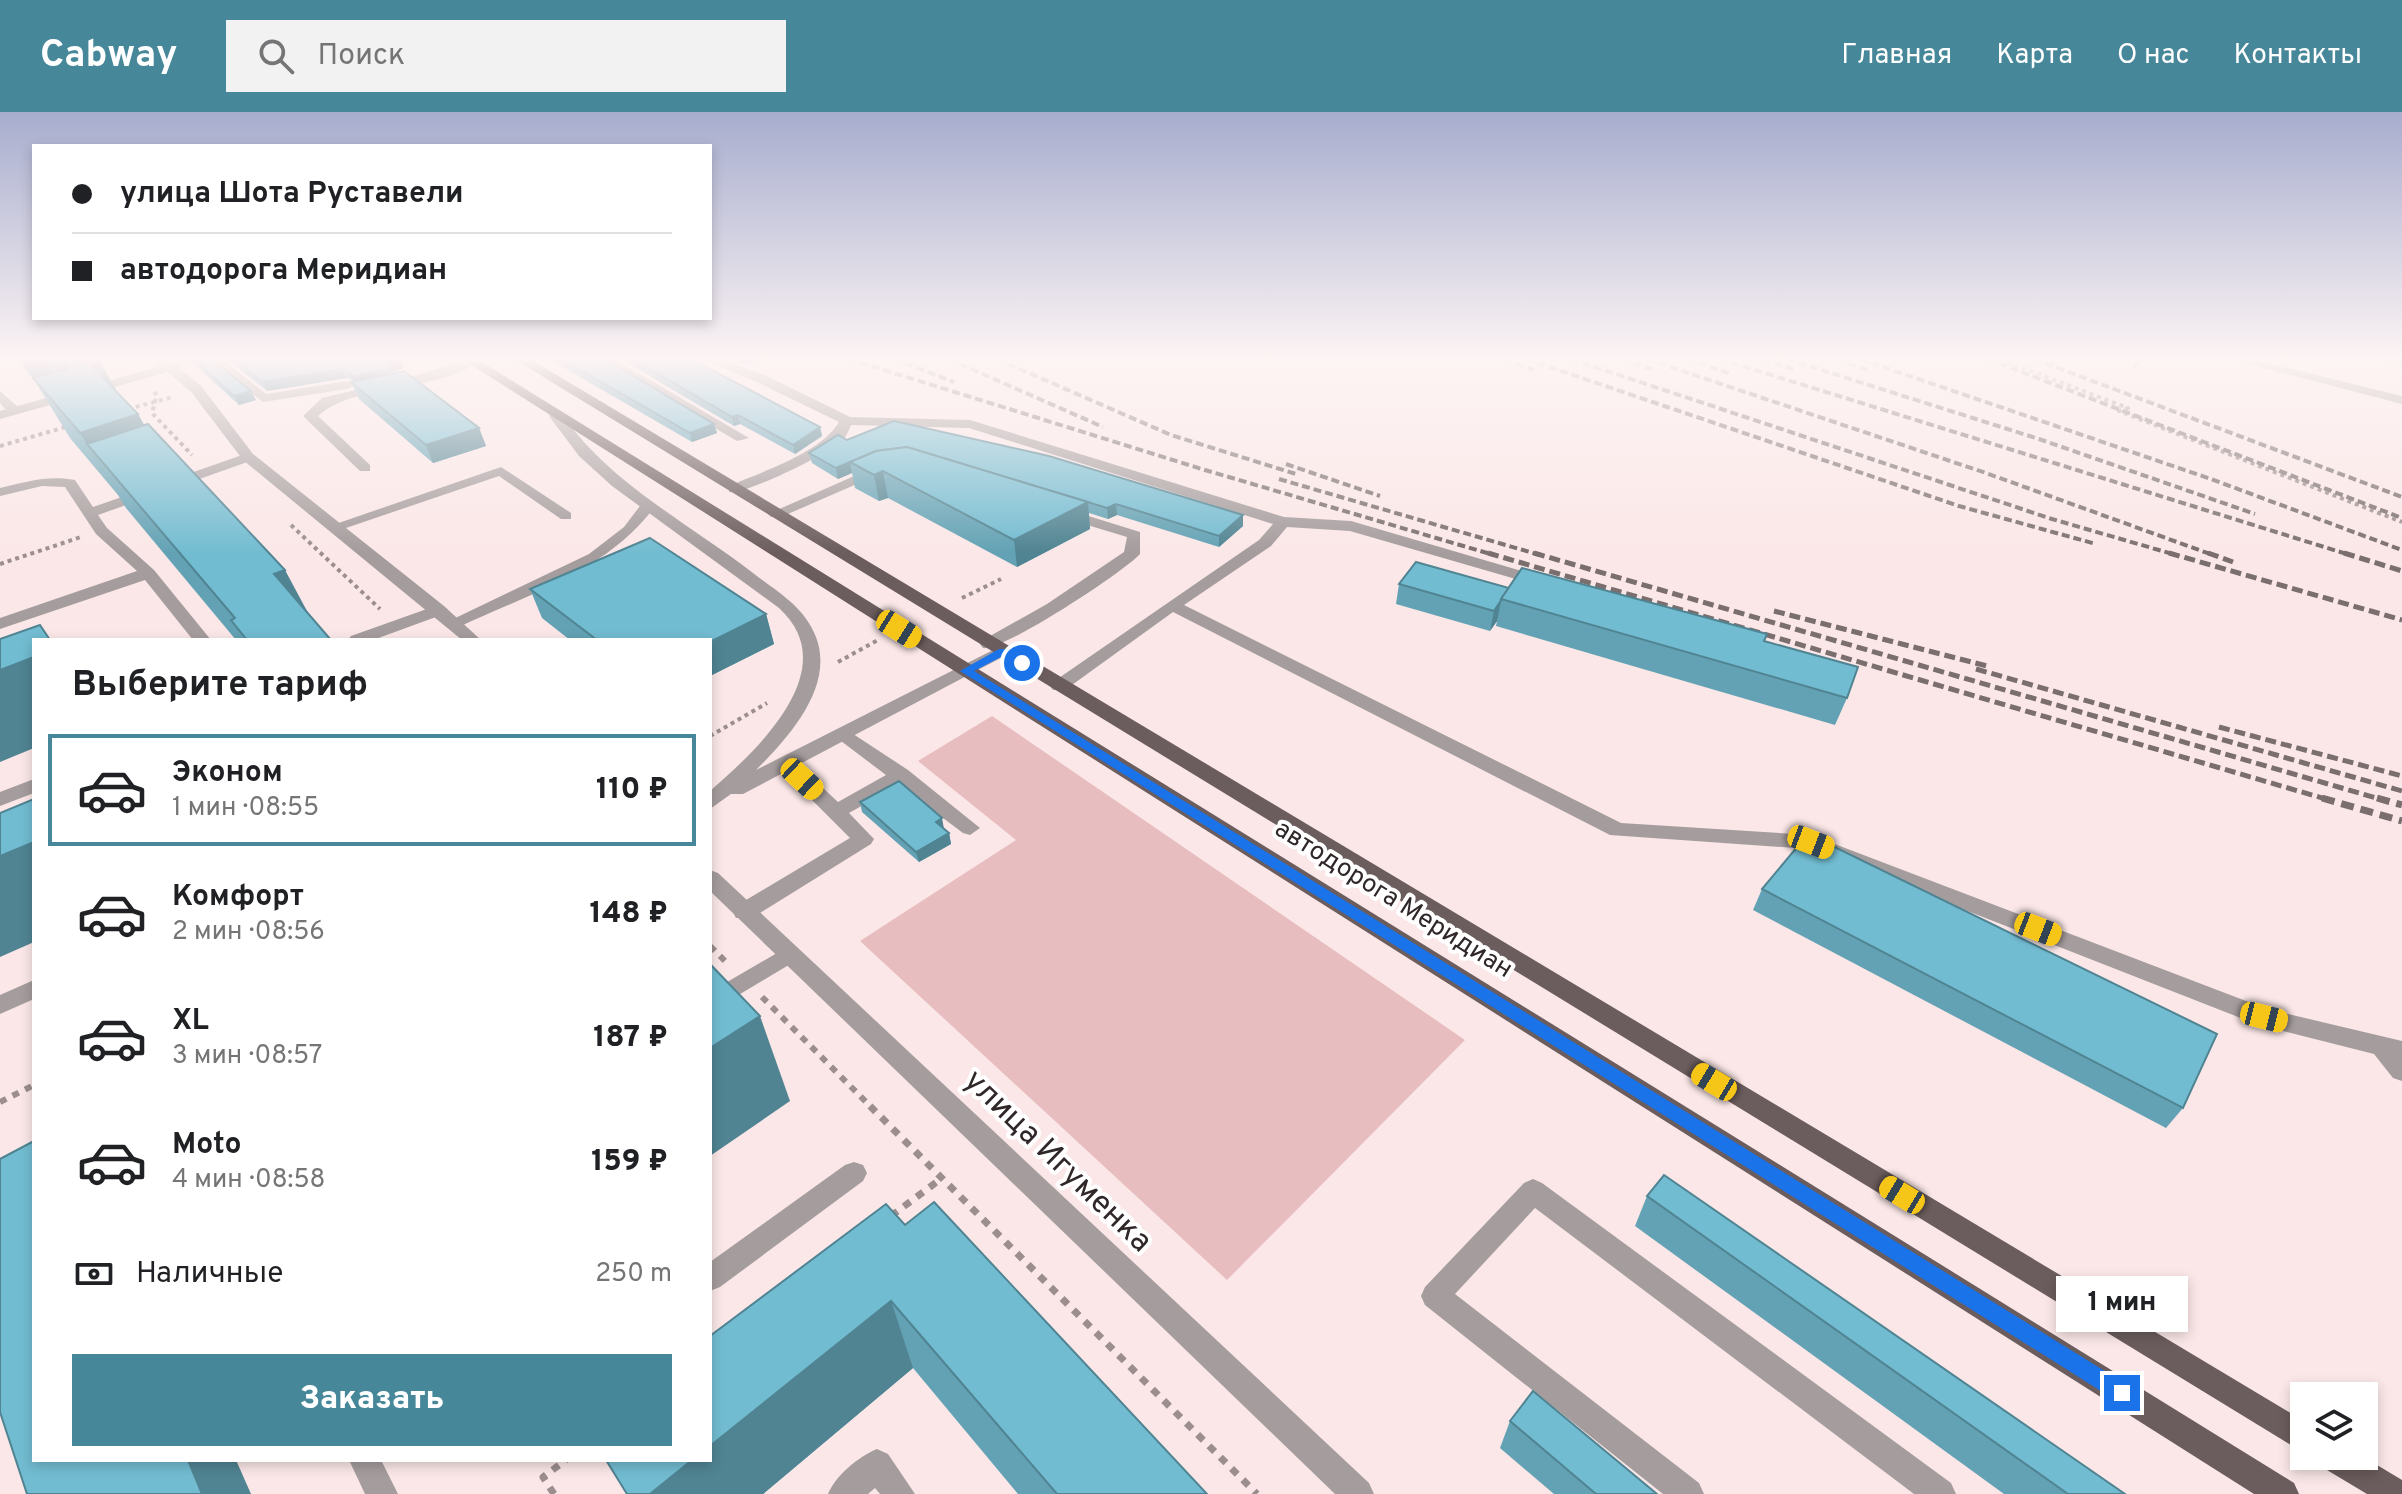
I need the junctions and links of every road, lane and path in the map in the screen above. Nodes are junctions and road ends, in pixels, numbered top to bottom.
1 (162, 423) edge
2 (222, 423) edge
3 (318, 423) edge
4 (560, 423) edge
5 (568, 423) edge
6 (626, 423) edge
7 (717, 423) edge
8 (846, 423) edge
9 (949, 423) edge
10 (2151, 423) edge
11 (71, 426) edge
12 (742, 438) dead end
13 (0, 446) edge
14 (248, 457) junction
15 (365, 468) dead end
16 (889, 469) edge
17 (210, 471) junction
18 (734, 489) junction
19 (0, 492) edge
20 (648, 505) junction
21 (1046, 508) edge
22 (90, 513) junction
23 (776, 514) junction
24 (566, 516) dead end
25 (284, 519) dead end
26 (1283, 522) junction
27 (2402, 522) edge
28 (335, 527) junction
29 (101, 531) junction
30 (0, 564) edge
31 (148, 573) junction
32 (1001, 579) dead end
33 (1559, 586) edge
34 (1172, 605) junction
35 (438, 610) junction
36 (935, 611) junction
37 (453, 623) junction
38 (0, 624) edge
39 (397, 625) junction
40 (899, 629) junction
41 (200, 638) edge
42 (362, 638) edge
43 (470, 638) edge
44 (996, 648) junction
45 (966, 671) junction
46 (809, 678) junction
47 (1059, 686) junction
48 (844, 734) junction
49 (712, 735) edge
50 (785, 763) junction
51 (901, 775) junction
52 (32, 787) edge
53 (0, 799) edge
54 (712, 800) edge
55 (712, 801) edge
56 (837, 811) junction
57 (970, 828) dead end
58 (712, 880) edge
59 (744, 912) junction
60 (712, 948) edge
61 (789, 954) junction
62 (746, 981) junction
63 (32, 990) edge
64 (712, 1002) edge
65 (0, 1005) edge
66 (2392, 1048) edge
67 (2402, 1071) edge
68 (32, 1086) edge
69 (0, 1102) edge
70 (854, 1173) dead end
71 (942, 1178) junction
72 (881, 1224) edge
73 (712, 1277) edge
74 (2290, 1430) edge
75 (365, 1462) edge
76 (563, 1462) edge
77 (2356, 1470) edge
78 (382, 1494) edge
79 (554, 1494) edge
80 (844, 1494) edge
81 (899, 1494) edge
82 (1257, 1494) edge
83 (1358, 1494) edge
84 (1688, 1494) edge
85 (1940, 1494) edge
86 (2283, 1494) edge
87 (2396, 1494) edge

1 - 17 path
2 - 14 street
3 - 15 street
4 - 20 street
5 - 40 main road, автодорога Меридиан
6 - 18 main road, автодорога Меридиан
7 - 12 street
8 - 18 street
9 - 26 street
10 - 27 path
11 - 13 path
14 - 17 street
14 - 28 street
16 - 23 street
17 - 22 street
18 - 23 main road, автодорога Меридиан
19 - 22 street
20 - 37 street
20 - 46 street
21 - 44 street
22 - 29 street
23 - 36 main road, автодорога Меридиан
24 - 28 street
25 - 39 path
26 - 33 street
26 - 34 street
28 - 35 street
29 - 30 path
29 - 31 street
31 - 38 street
31 - 41 street
32 - 36 path
34 - 47 street
34 - 66 street
35 - 37 street
35 - 39 street
36 - 44 main road, автодорога Меридиан
37 - 43 street
39 - 42 street
40 - 45 main road, автодорога Меридиан
40 - 46 path
44 - 45 street
44 - 47 main road, автодорога Меридиан
45 - 48 street
45 - 86 main road, автодорога Меридиан
46 - 49 path
46 - 54 street
47 - 74 main road, автодорога Меридиан
48 - 50 street
48 - 51 street
50 - 55 street
50 - 56 street
51 - 56 street
51 - 57 street
52 - 53 street
56 - 59 street
58 - 59 street, улица Игуменка
59 - 61 street, улица Игуменка
60 - 62 path
61 - 62 street
61 - 83 street, улица Игуменка
62 - 64 street
62 - 71 path
63 - 65 street
66 - 67 street
68 - 69 path
70 - 73 street
71 - 72 path
71 - 82 path
75 - 78 street
76 - 79 path
77 - 87 main road
80 - 81 street
84 - 85 street

